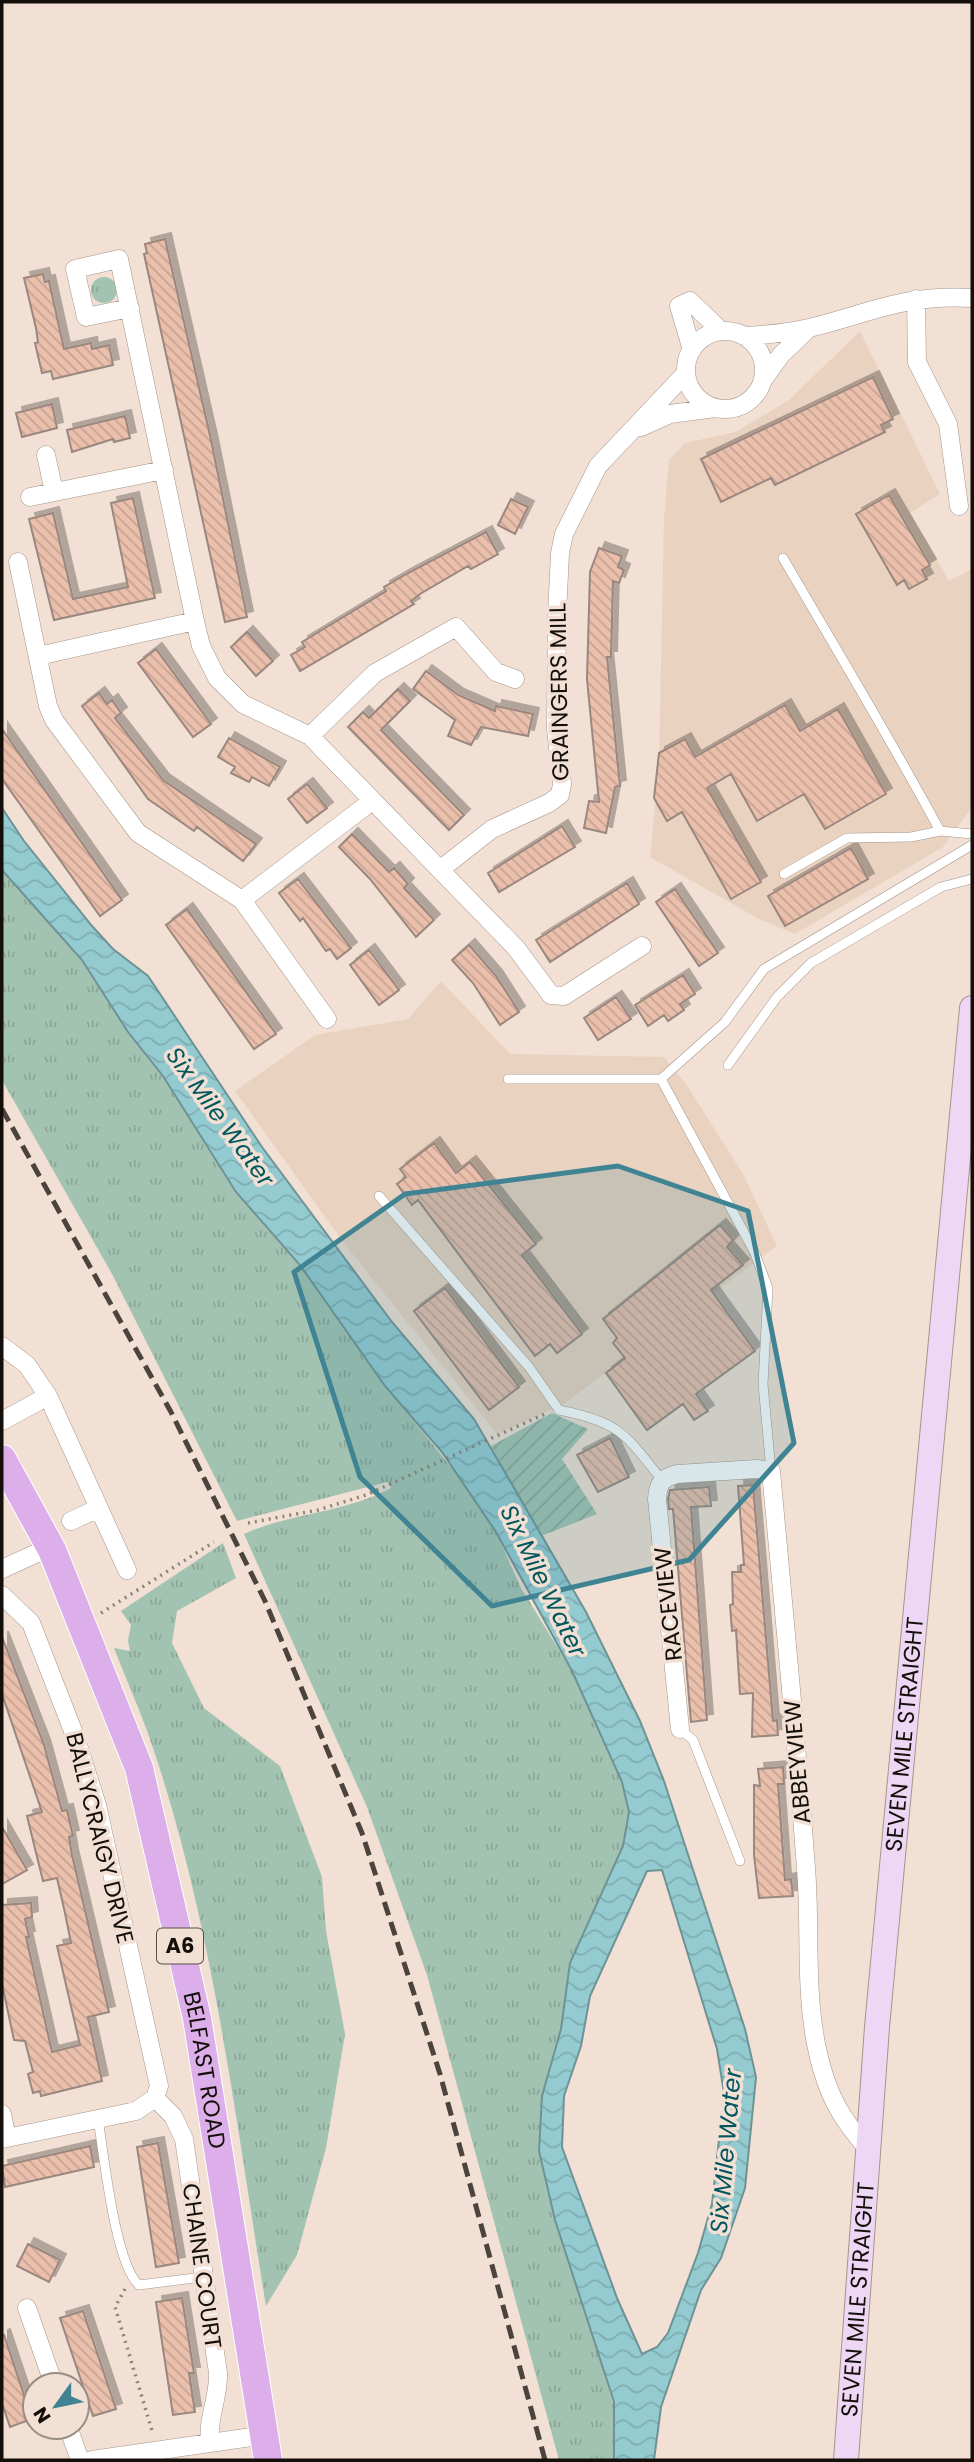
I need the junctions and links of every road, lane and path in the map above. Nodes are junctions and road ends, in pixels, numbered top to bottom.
1 (972, 298) edge
2 (916, 299) junction
3 (130, 308) dead end
4 (809, 328) junction
5 (721, 331) junction
6 (744, 336) junction
7 (692, 350) junction
8 (686, 373) junction
9 (762, 381) junction
10 (716, 408) junction
11 (629, 433) junction
12 (46, 455) dead end
13 (164, 470) junction
14 (54, 492) junction
15 (30, 496) dead end
16 (959, 506) dead end
17 (783, 558) dead end
18 (18, 562) dead end
19 (195, 621) junction
20 (38, 656) junction
21 (515, 679) dead end
22 (310, 736) junction
23 (372, 801) junction
24 (940, 831) junction
25 (972, 834) edge
26 (972, 845) edge
27 (440, 869) junction
28 (784, 874) dead end
29 (972, 878) edge
30 (242, 900) junction
31 (642, 946) dead end
32 (972, 1008) edge
33 (327, 1019) dead end
34 (728, 1065) dead end
35 (508, 1079) dead end
36 (660, 1079) junction
37 (379, 1196) dead end
38 (3, 1351) edge
39 (48, 1396) junction
40 (551, 1412) dead end
41 (2, 1421) edge
42 (2, 1459) edge
43 (771, 1471) junction
44 (662, 1480) junction
45 (99, 1508) junction
46 (71, 1521) dead end
47 (248, 1523) dead end
48 (214, 1542) dead end
49 (52, 1550) junction
50 (2, 1569) edge
51 (127, 1570) dead end
52 (2, 1595) edge
53 (94, 1617) dead end
54 (680, 1729) joint
55 (740, 1861) dead end
56 (155, 2098) junction
57 (2, 2114) edge
58 (98, 2119) junction
59 (4, 2139) edge
60 (869, 2150) junction
61 (203, 2277) junction
62 (130, 2278) junction
63 (27, 2308) dead end
64 (49, 2371) edge
65 (73, 2441) edge
66 (209, 2443) junction
67 (267, 2448) edge
68 (157, 2450) junction
69 (80, 2460) edge
70 (92, 2460) edge
71 (845, 2460) edge

1 - 2 street
2 - 4 street
2 - 16 street
3 - 13 street
4 - 6 street
4 - 9 street
5 - 6 street
5 - 7 street
5 - 7 street
6 - 9 street
7 - 8 street
8 - 10 street
8 - 11 street, GRAINGERS MILL
9 - 10 street
10 - 11 street, GRAINGERS MILL
11 - 27 street, GRAINGERS MILL
12 - 14 street
13 - 14 street
13 - 19 street
14 - 15 street
17 - 24 lane
18 - 20 street
19 - 20 street
19 - 22 street
20 - 30 street
21 - 22 street
22 - 23 street
23 - 27 street
23 - 30 street
24 - 25 lane
24 - 28 lane
26 - 36 lane
27 - 31 street
29 - 34 lane
30 - 33 street
32 - 60 main road, SEVEN MILE STRAIGHT
35 - 36 lane
36 - 43 lane
37 - 44 lane
38 - 39 street
39 - 41 street
39 - 45 street
40 - 47 path
42 - 49 main road, BELFAST ROAD / A6
43 - 44 street
43 - 60 street, ABBEYVIEW
44 - 54 street, RACEVIEW
45 - 46 street
45 - 51 street
48 - 53 path
49 - 50 street
49 - 67 main road, BELFAST ROAD / A6
52 - 56 street, BALLYCRAIGY DRIVE
54 - 55 lane
56 - 58 street
56 - 61 street, CHAINE COURT
57 - 59 street
58 - 59 street
58 - 62 lane
60 - 71 main road, SEVEN MILE STRAIGHT
61 - 62 lane
61 - 66 street, CHAINE COURT
62 - 68 path
63 - 64 street
65 - 69 street
66 - 67 street
66 - 68 street
68 - 70 street

